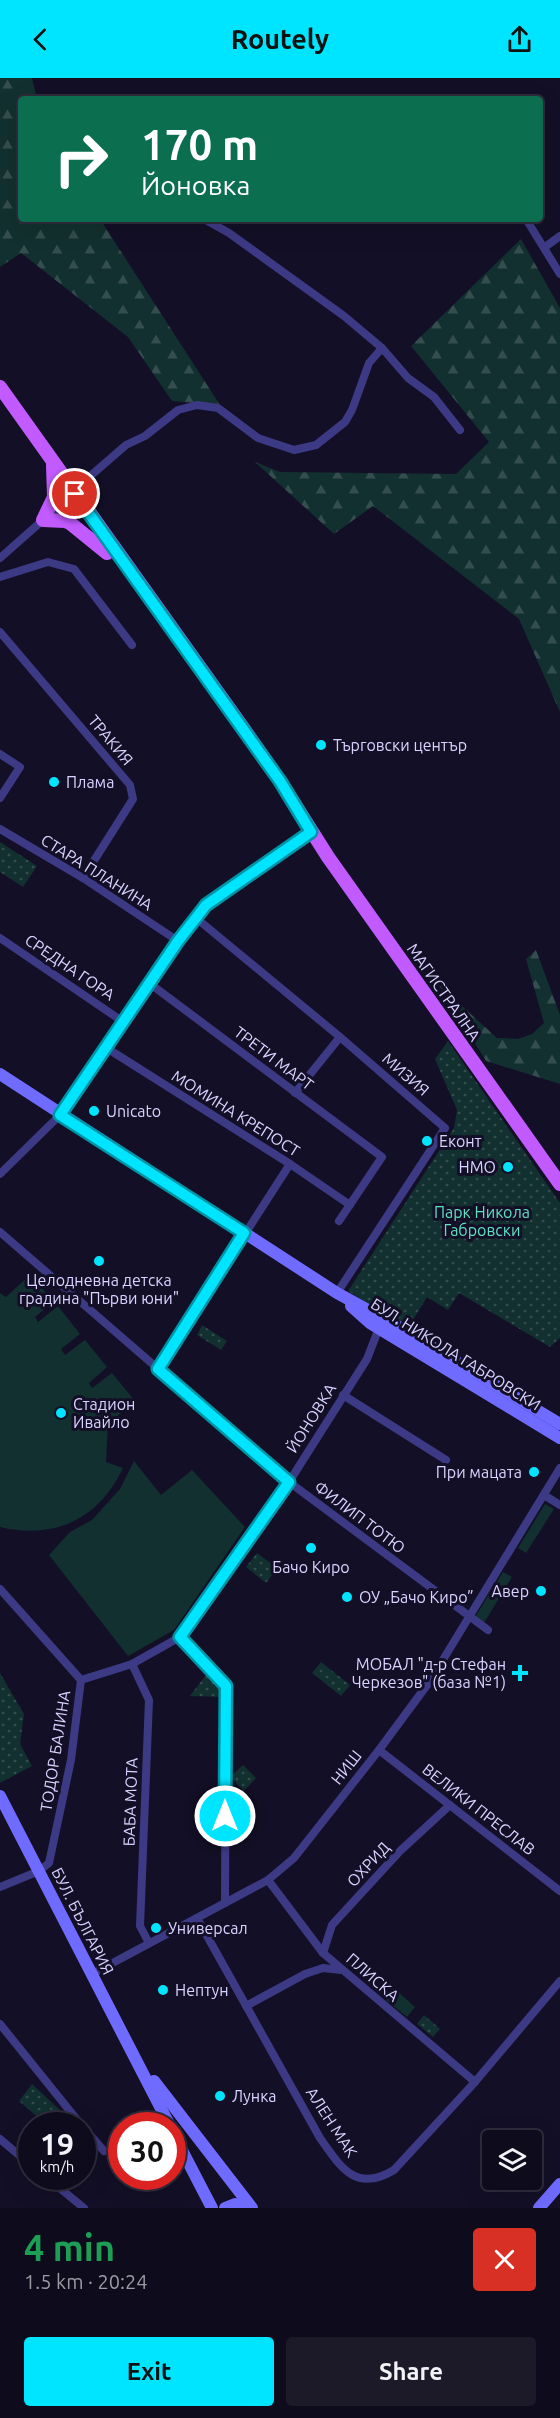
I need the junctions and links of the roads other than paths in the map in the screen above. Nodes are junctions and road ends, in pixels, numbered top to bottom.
1 (209, 222) edge
2 (528, 222) edge
3 (560, 236) edge
4 (545, 247) junction
5 (560, 274) edge
6 (382, 348) junction
7 (0, 387) edge
8 (0, 406) edge
9 (460, 430) dead end
10 (35, 437) junction
11 (50, 460) junction
12 (75, 498) junction
13 (43, 520) junction
14 (107, 553) junction
15 (0, 558) edge
16 (0, 577) edge
17 (0, 632) edge
18 (132, 645) dead end
19 (0, 754) edge
20 (0, 798) edge
21 (302, 818) junction
22 (0, 829) edge
23 (311, 832) junction
24 (83, 878) junction
25 (196, 918) junction
26 (0, 938) edge
27 (178, 941) junction
28 (149, 983) junction
29 (122, 1021) junction
30 (340, 1037) junction
31 (105, 1047) junction
32 (0, 1074) edge
33 (295, 1093) junction
34 (60, 1115) junction
35 (290, 1164) junction
36 (0, 1174) edge
37 (560, 1184) edge
38 (350, 1205) junction
39 (339, 1221) dead end
40 (0, 1232) edge
41 (244, 1233) junction
42 (337, 1293) junction
43 (379, 1328) junction
44 (158, 1369) junction
45 (343, 1395) junction
46 (560, 1424) edge
47 (560, 1438) edge
48 (446, 1460) dead end
49 (560, 1468) edge
50 (289, 1482) junction
51 (544, 1495) junction
52 (560, 1505) edge
53 (0, 1589) edge
54 (470, 1618) junction
55 (488, 1630) dead end
56 (180, 1637) junction
57 (132, 1664) junction
58 (81, 1680) junction
59 (379, 1750) junction
60 (0, 1796) edge
61 (450, 1805) junction
62 (39, 1871) junction
63 (268, 1880) junction
64 (0, 1887) edge
65 (560, 1891) edge
66 (225, 1903) junction
67 (197, 1918) junction
68 (148, 1943) junction
69 (323, 1953) junction
70 (341, 1970) junction
71 (92, 1974) junction
72 (560, 1981) edge
73 (246, 2006) junction
74 (0, 2024) edge
75 (137, 2061) junction
76 (475, 2082) junction
77 (71, 2112) edge
78 (163, 2112) edge
79 (96, 2142) edge
80 (2, 2143) edge
81 (104, 2151) dead end
82 (18, 2155) edge
83 (186, 2158) edge
84 (560, 2184) edge
85 (62, 2190) edge
86 (84, 2208) edge
87 (212, 2208) edge
88 (225, 2208) edge
89 (247, 2208) edge
90 (252, 2208) edge
91 (539, 2208) edge

1 - 6 street
2 - 4 street
3 - 4 street
4 - 5 street
6 - 9 street
6 - 12 street
7 - 10 main road, МАГИСТРАЛНА
8 - 10 main road
10 - 11 main road, МАГИСТРАЛНА
11 - 12 main road, МАГИСТРАЛНА
11 - 13 main road
12 - 13 street
12 - 14 main road, МАГИСТРАЛНА
12 - 21 main road, МАГИСТРАЛНА
13 - 14 main road
13 - 15 street
14 - 21 main road, МАГИСТРАЛНА
16 - 18 street
17 - 24 street, ТРАКИЯ
19 - 20 street
21 - 23 main road, МАГИСТРАЛНА
22 - 24 street, СТАРА ПЛАНИНА
23 - 25 street
23 - 37 main road, МАГИСТРАЛНА
24 - 27 street, СТАРА ПЛАНИНА
25 - 27 street
25 - 30 street, МИЗИЯ
26 - 29 street, СРЕДНА ГОРА
27 - 28 street
28 - 29 street
28 - 33 street, ТРЕТИ МАРТ
29 - 31 street
30 - 33 street
30 - 42 street, МИЗИЯ
31 - 34 street
31 - 35 street, МОМИНА КРЕПОСТ
32 - 34 street, БУЛ. НИКОЛА ГАБРОВСКИ
33 - 38 street, ТРЕТИ МАРТ
34 - 36 street
34 - 41 street, БУЛ. НИКОЛА ГАБРОВСКИ
35 - 38 street, МОМИНА КРЕПОСТ
35 - 41 street
38 - 39 street
40 - 44 street, ФИЛИП ТОТЮ
41 - 42 street, БУЛ. НИКОЛА ГАБРОВСКИ
41 - 44 street
42 - 43 street, БУЛ. НИКОЛА ГАБРОВСКИ
42 - 46 street, БУЛ. НИКОЛА ГАБРОВСКИ
43 - 45 street, ЙОНОВКА
43 - 47 street, БУЛ. НИКОЛА ГАБРОВСКИ
44 - 50 street, ФИЛИП ТОТЮ
45 - 48 street
45 - 50 street, ЙОНОВКА
49 - 51 street, НИШ
50 - 54 street, ФИЛИП ТОТЮ
50 - 56 street, ЙОНОВКА
51 - 52 street
51 - 54 street, НИШ
53 - 58 street, ТОДОР БАЛИНА
54 - 55 street, ФИЛИП ТОТЮ
54 - 59 street, НИШ
56 - 57 street, ЙОНОВКА
56 - 66 street
57 - 58 street, ЙОНОВКА
57 - 68 street, БАБА МОТА
58 - 62 street, ТОДОР БАЛИНА
59 - 61 street, ВЕЛИКИ ПРЕСЛАВ
59 - 63 street, НИШ
60 - 62 street, БУЛ. БЪЛГАРИЯ
61 - 65 street, ВЕЛИКИ ПРЕСЛАВ
61 - 69 street, ОХРИД
62 - 64 street
62 - 71 street, БУЛ. БЪЛГАРИЯ
63 - 66 street, НИШ
63 - 69 street, ПЛИСКА
66 - 67 street, НИШ
67 - 68 street, НИШ
67 - 73 street, АЛЕН МАК
68 - 71 street, НИШ
69 - 70 street, ПЛИСКА
70 - 73 street
70 - 76 street, ПЛИСКА
71 - 75 street, БУЛ. БЪЛГАРИЯ
72 - 76 street, АЛЕН МАК
73 - 76 street, АЛЕН МАК
74 - 77 street
75 - 78 street, БУЛ. БЪЛГАРИЯ
75 - 90 street, БУЛ. БЪЛГАРИЯ
79 - 81 street
80 - 82 street
83 - 87 street
84 - 91 street
85 - 86 street
88 - 89 street

